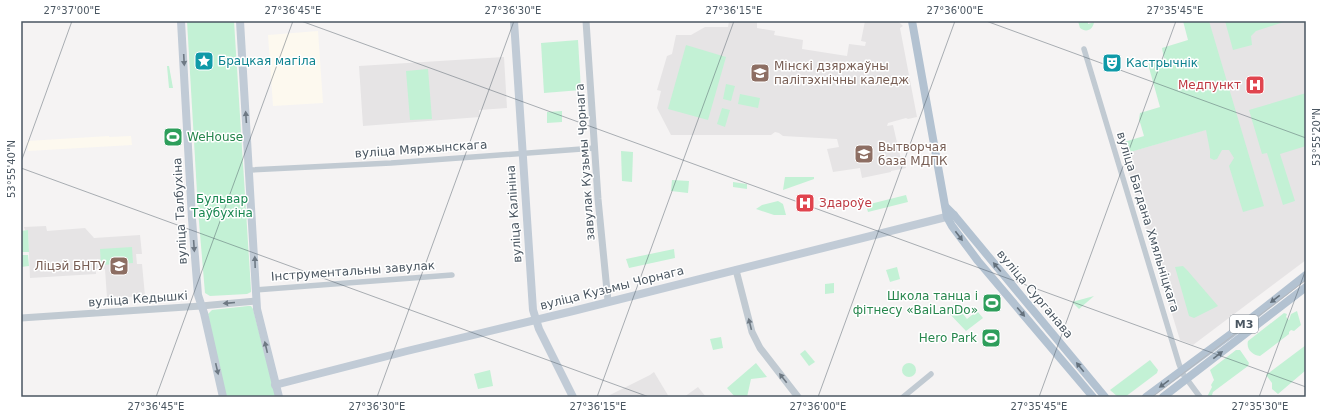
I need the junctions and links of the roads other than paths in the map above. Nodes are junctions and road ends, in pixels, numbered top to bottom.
1 (181, 21) edge
2 (240, 21) edge
3 (514, 21) edge
4 (586, 21) edge
5 (912, 21) edge
6 (1084, 49) dead end
7 (595, 148) junction
8 (522, 154) junction
9 (249, 170) junction
10 (951, 216) junction
11 (736, 270) junction
12 (452, 275) dead end
13 (1306, 275) edge
14 (1306, 287) edge
15 (255, 290) junction
16 (256, 301) junction
17 (608, 301) junction
18 (201, 306) junction
19 (21, 318) edge
20 (535, 319) junction
21 (1182, 371) junction
22 (931, 374) dead end
23 (1187, 379) junction
24 (275, 385) junction
25 (223, 397) edge
26 (279, 397) edge
27 (573, 397) edge
28 (798, 397) edge
29 (903, 397) edge
30 (1093, 397) edge
31 (1105, 397) edge
32 (1146, 397) edge
33 (1163, 397) edge
34 (1200, 397) edge

1 -> 18 main road, вуліца Талбухіна
9 -> 2 main road
3 - 8 main road, вуліца Калініна
4 - 7 street, завулак Кузьмы Чорнага
5 - 10 main road, вуліца Сурганава
6 - 21 street, вуліца Багдана Хмяльніцкага
7 - 8 street, вуліца Мяржынскага
7 - 17 street, завулак Кузьмы Чорнага
8 - 9 street, вуліца Мяржынскага
8 - 20 main road, вуліца Калініна
15 -> 9 main road
10 - 11 main road, вуліца Кузьмы Чорнага
10 -> 30 main road, вуліца Сурганава
31 -> 10 main road, вуліца Сурганава
11 - 17 main road, вуліца Кузьмы Чорнага
28 -> 11 street
12 - 15 street, Інструментальны завулак
13 -> 21 main road, М3
23 -> 14 main road, М3
15 - 16 main road
16 -> 18 street, вуліца Кедышкі
24 -> 16 main road
17 - 20 main road, вуліца Кузьмы Чорнага
18 - 19 street, вуліца Кедышкі
18 -> 25 main road, вуліца Талбухіна
20 - 24 main road, вуліца Кузьмы Чорнага
20 - 27 main road, вуліца Калініна
21 - 23 street, вуліца Багдана Хмяльніцкага
21 -> 32 main road, М3
22 - 29 street
23 - 33 main road, М3
23 - 34 street, вуліца Багдана Хмяльніцкага
24 - 26 main road

